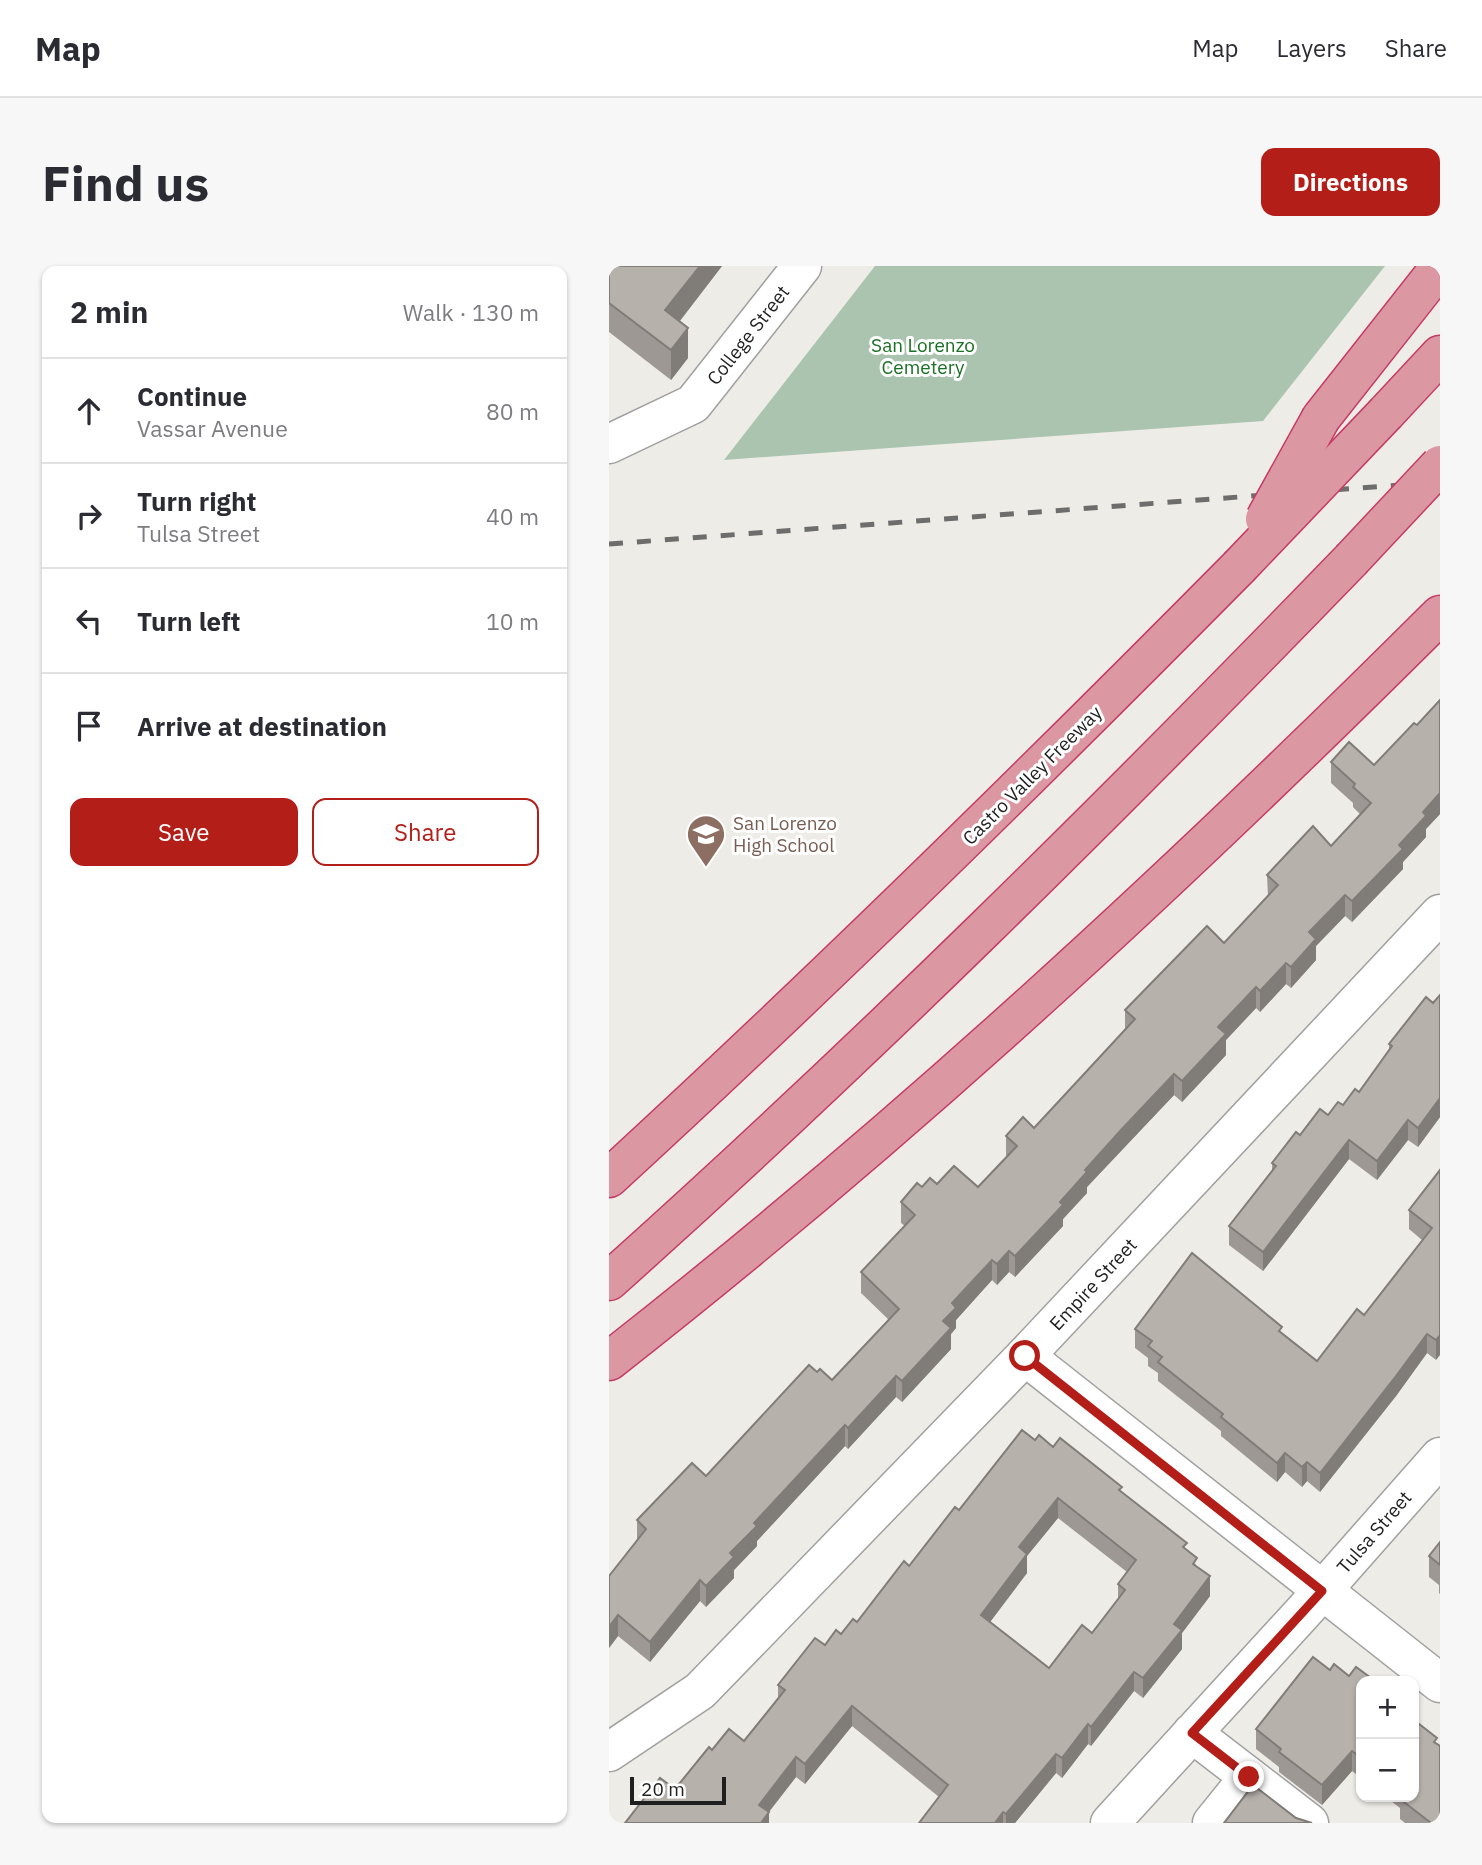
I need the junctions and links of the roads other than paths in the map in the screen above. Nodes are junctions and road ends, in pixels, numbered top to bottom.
1 (802, 266) edge
2 (1440, 267) edge
3 (1440, 355) edge
4 (609, 444) edge
5 (1440, 465) edge
6 (1239, 567) junction
7 (1440, 615) edge
8 (1440, 914) edge
9 (609, 1178) edge
10 (609, 1281) edge
11 (1025, 1356) junction
12 (609, 1361) edge
13 (1440, 1457) edge
14 (1322, 1591) junction
15 (1440, 1684) edge
16 (1192, 1733) junction
17 (609, 1752) edge
18 (1249, 1777) junction
19 (1110, 1823) edge
20 (1212, 1823) edge
21 (1309, 1823) edge

1 - 4 street, College Street
2 - 6 highway, bridge
3 - 6 highway, Castro Valley Freeway, bridge
5 - 10 highway, bridge
6 - 9 highway, Castro Valley Freeway
7 - 12 highway
8 - 11 street, Empire Street
11 - 14 street
11 - 17 street, Empire Street
13 - 14 street, Tulsa Street
14 - 15 street
14 - 16 street, Tulsa Street
16 - 18 street
16 - 19 street, Tulsa Street
18 - 20 street
18 - 21 street

